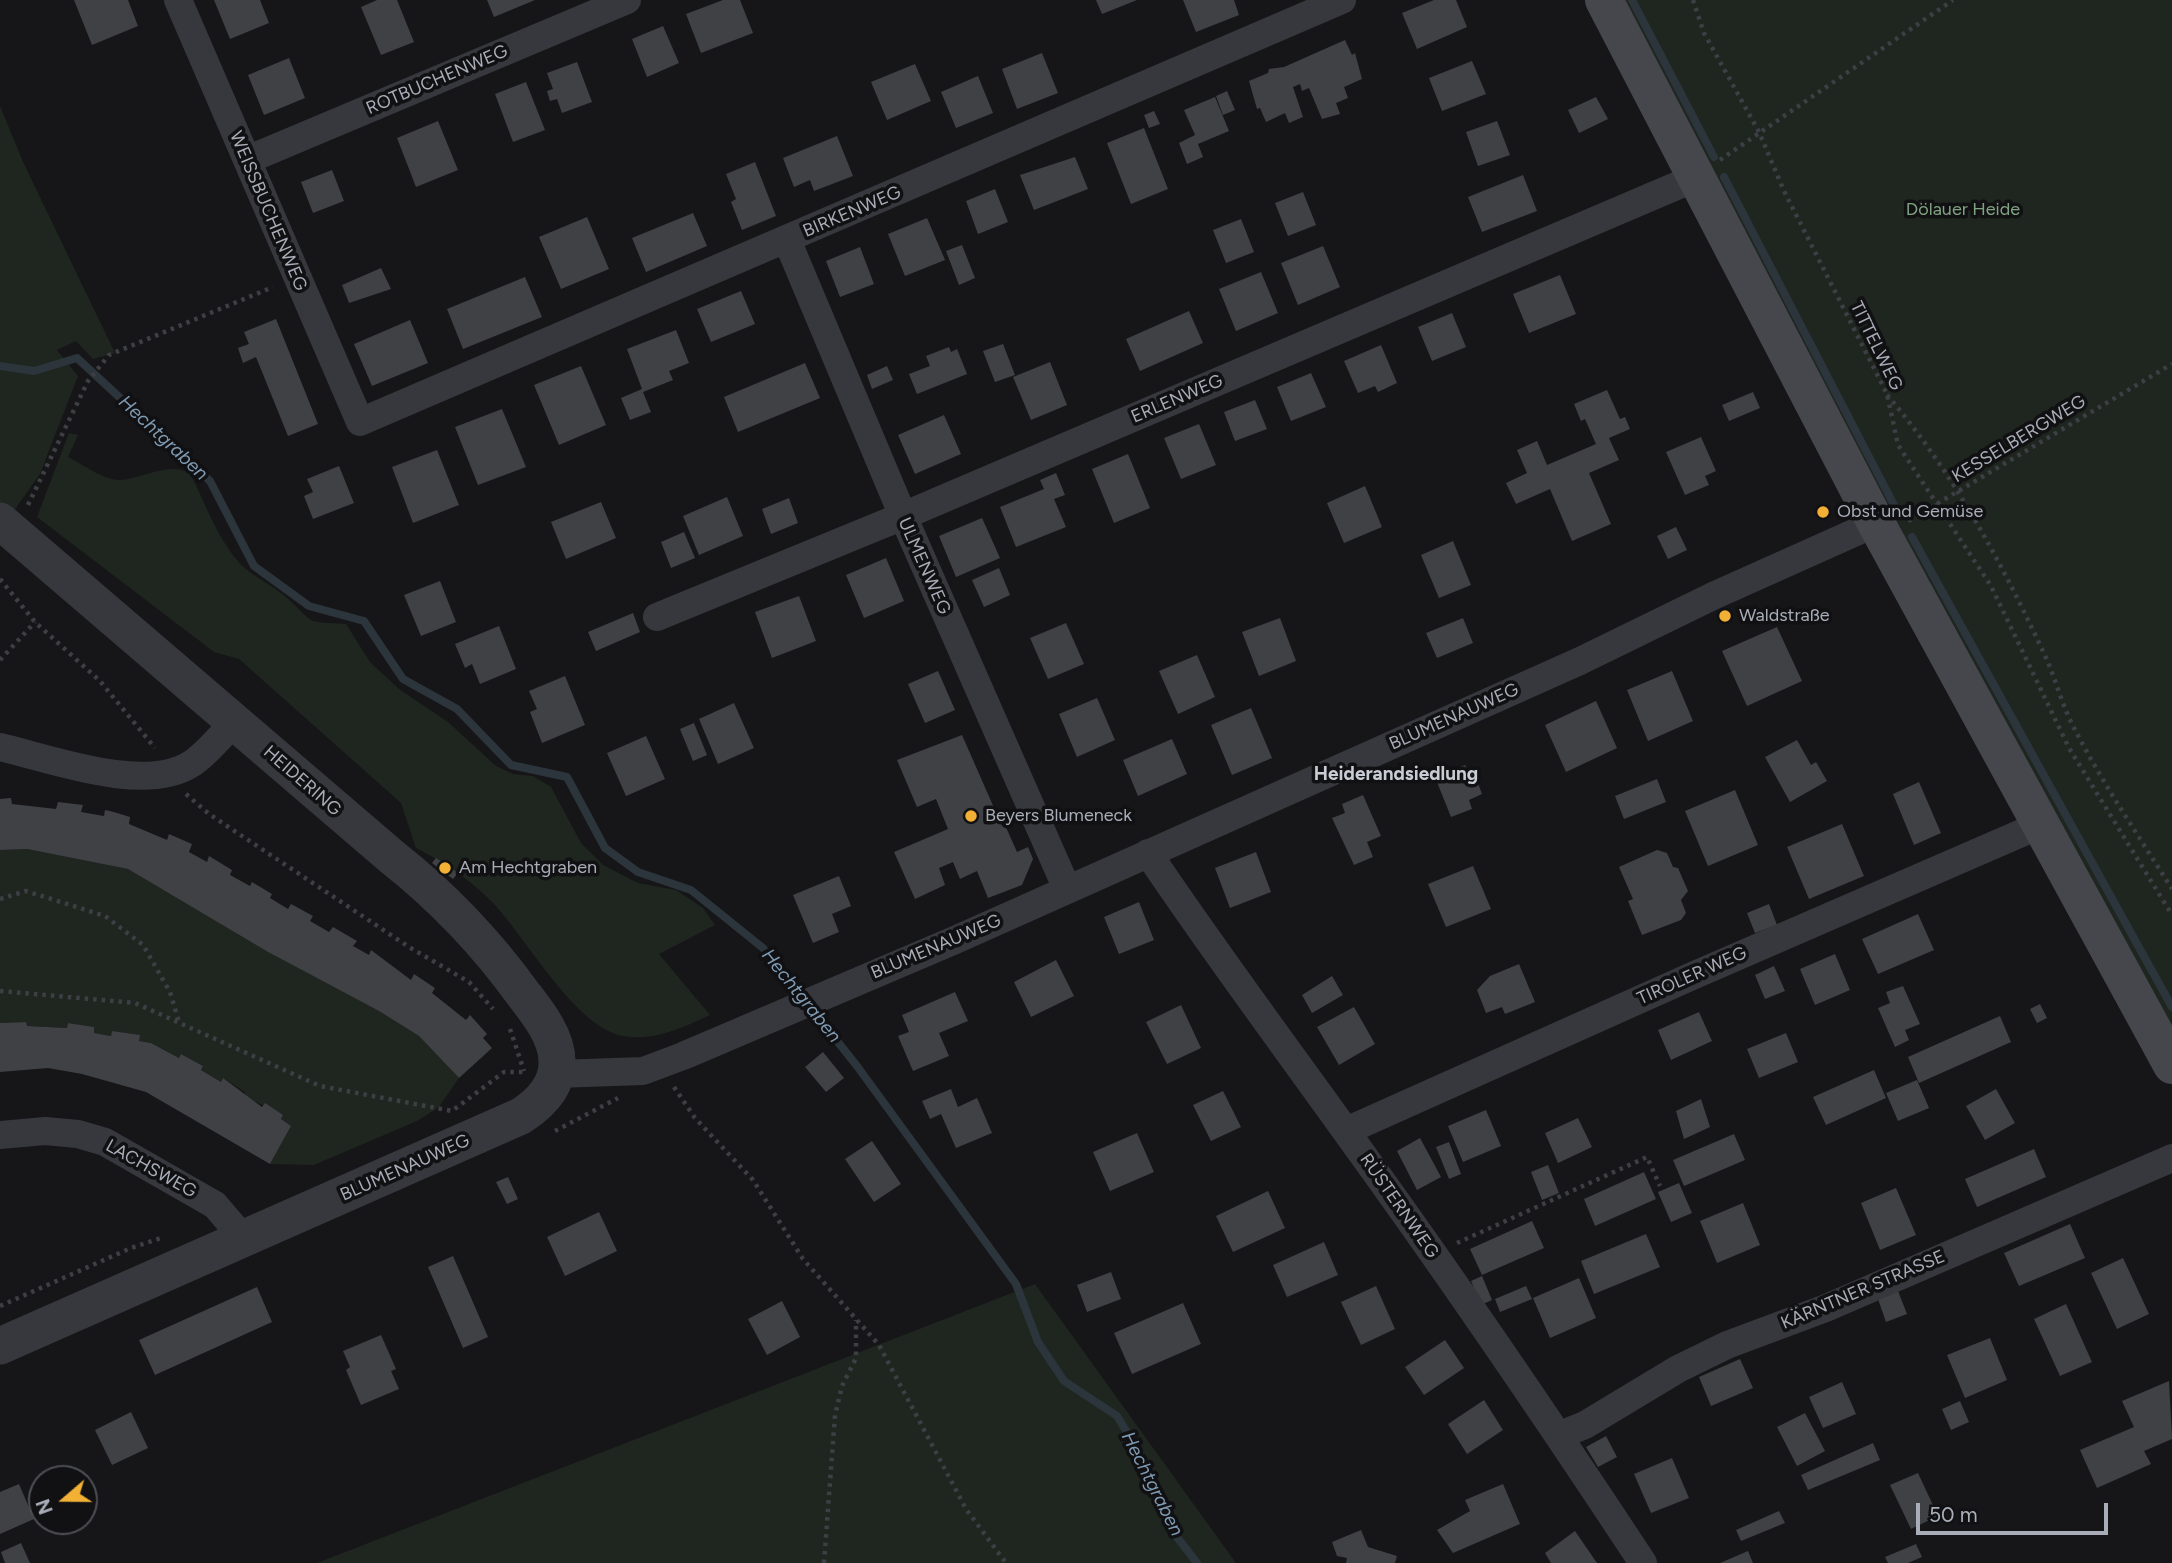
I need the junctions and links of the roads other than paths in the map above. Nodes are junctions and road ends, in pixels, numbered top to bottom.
1 (178, 0) edge
2 (627, 0) edge
3 (1342, 0) edge
4 (1604, 0) edge
5 (247, 160) junction
6 (1696, 178) junction
7 (787, 240) junction
8 (360, 422) joint
9 (902, 516) junction
10 (1876, 523) junction
11 (6, 526) edge
12 (657, 617) dead end
13 (234, 723) junction
14 (0, 747) edge
15 (2040, 825) junction
16 (1148, 853) junction
17 (1067, 889) junction
18 (2172, 1065) edge
19 (556, 1074) junction
20 (1346, 1131) junction
21 (0, 1135) edge
22 (2172, 1158) edge
23 (244, 1239) junction
24 (0, 1346) edge
25 (1560, 1436) junction
26 (1643, 1563) edge

1 - 5 street, WEISSBUCHENWEG
2 - 5 street, ROTBUCHENWEG
3 - 7 street, BIRKENWEG
4 - 6 main road
5 - 8 street, WEISSBUCHENWEG
6 - 9 street, ERLENWEG
6 - 10 main road
7 - 8 street, BIRKENWEG
7 - 9 street, ULMENWEG
9 - 12 street, ERLENWEG
9 - 17 street, ULMENWEG
10 - 15 main road
10 - 16 street, BLUMENAUWEG
11 - 13 street, HEIDERING
13 - 14 street
13 - 19 street, HEIDERING
15 - 18 main road
15 - 20 street, TIROLER WEG
16 - 17 street, BLUMENAUWEG
16 - 20 street, RÜSTERNWEG
17 - 19 street, BLUMENAUWEG
19 - 23 street, BLUMENAUWEG
20 - 25 street, RÜSTERNWEG
21 - 23 street, LACHSWEG
22 - 25 street, KÄRNTNER STRASSE
23 - 24 street, BLUMENAUWEG
25 - 26 street, RÜSTERNWEG

